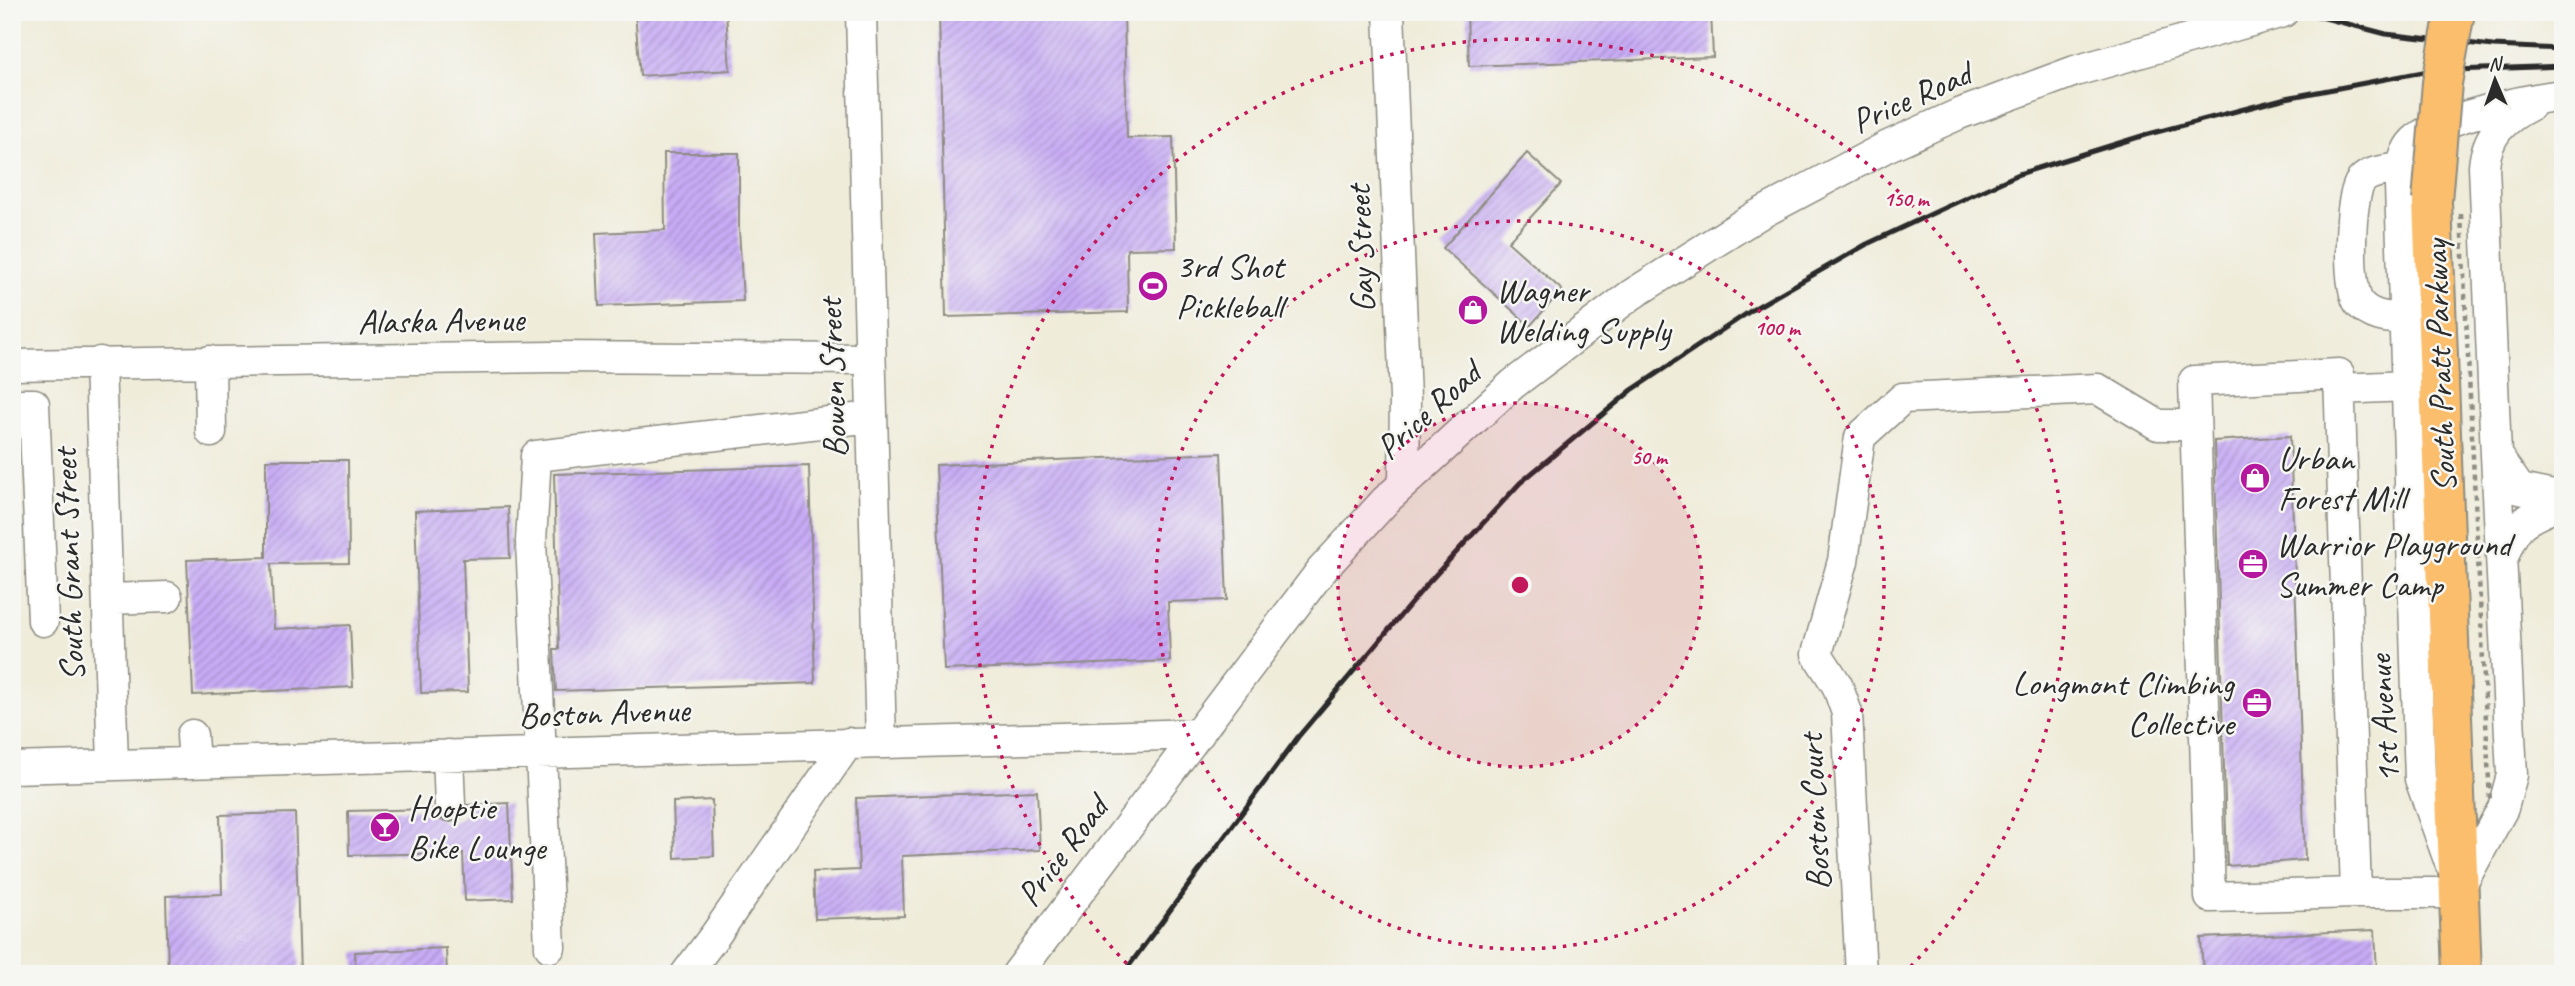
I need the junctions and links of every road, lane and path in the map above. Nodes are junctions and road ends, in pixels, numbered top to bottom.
1 (861, 12) edge
2 (1389, 12) edge
3 (2283, 12) edge
4 (2455, 12) edge
5 (2555, 96) edge
6 (2402, 168) junction
7 (2460, 206) dead end
8 (2404, 320) junction
9 (870, 359) junction
10 (210, 361) junction
11 (100, 362) junction
12 (12, 365) edge
13 (2407, 386) junction
14 (2339, 389) junction
15 (12, 404) edge
16 (872, 418) junction
17 (2195, 425) junction
18 (211, 432) dead end
19 (2496, 455) junction
20 (1404, 483) junction
21 (2563, 498) edge
22 (2563, 503) edge
23 (2501, 564) junction
24 (167, 597) dead end
25 (108, 599) junction
26 (43, 621) dead end
27 (1199, 734) junction
28 (881, 742) junction
29 (848, 743) junction
30 (542, 752) junction
31 (448, 755) junction
32 (113, 765) junction
33 (12, 768) edge
34 (450, 805) dead end
35 (2473, 805) junction
36 (2459, 891) junction
37 (2356, 893) junction
38 (550, 947) dead end
39 (685, 974) edge
40 (1017, 974) edge
41 (1861, 974) edge
42 (2462, 974) edge

1 - 9 street, Bowen Street
2 - 20 street, Gay Street
3 - 20 street, Price Road
4 - 35 main road, South Pratt Parkway, bridge
5 - 6 street, 1st Avenue
5 - 19 street, 1st Avenue
6 - 8 street, 1st Avenue
6 - 8 street
7 - 35 path, bridge
8 - 13 street, 1st Avenue
9 - 10 street, Alaska Avenue
9 - 16 street, Bowen Street
10 - 11 street, Alaska Avenue
10 - 18 street
11 - 12 street, Alaska Avenue
11 - 25 street, South Grant Street
13 - 14 street
13 - 36 street, 1st Avenue
14 - 17 street
14 - 37 street
15 - 26 street
16 - 28 street, Bowen Street
16 - 30 street
17 - 37 street
17 - 41 street, Boston Court
19 - 21 street
19 - 23 street, 1st Avenue
20 - 27 street, Price Road
22 - 23 street
23 - 36 street, 1st Avenue
24 - 25 street
25 - 32 street, South Grant Street
27 - 28 street, Boston Avenue
27 - 40 street, Price Road
28 - 29 street, Boston Avenue
29 - 30 street, Boston Avenue
29 - 39 street
30 - 31 street, Boston Avenue
30 - 38 street
31 - 32 street, Boston Avenue
31 - 34 street
32 - 33 street, Boston Avenue
35 - 36 main road, South Pratt Parkway
36 - 37 street
36 - 42 main road, South Pratt Parkway

